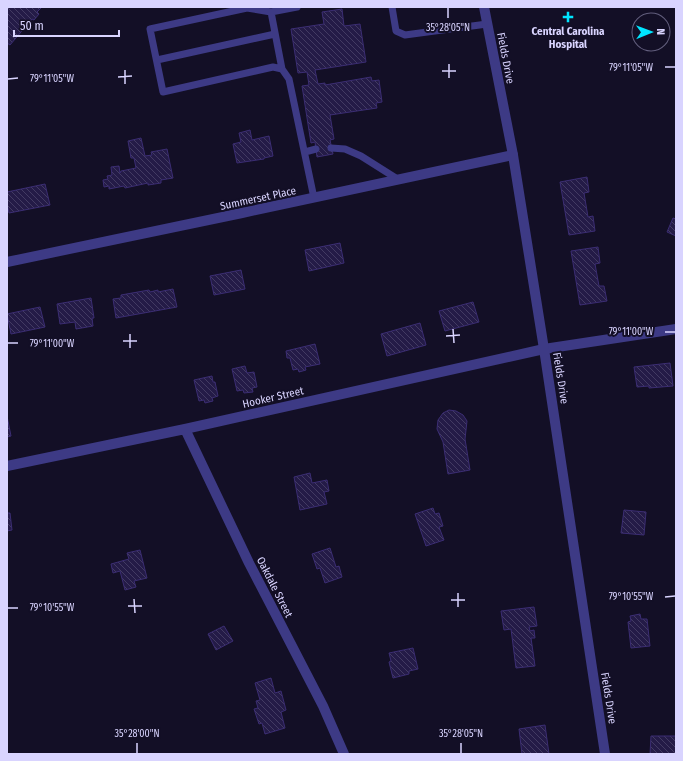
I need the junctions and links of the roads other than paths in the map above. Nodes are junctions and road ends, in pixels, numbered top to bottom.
1 (297, 7) edge
2 (392, 7) edge
3 (484, 7) edge
4 (271, 12) junction
5 (487, 24) junction
6 (275, 34) junction
7 (157, 60) junction
8 (282, 68) junction
9 (332, 148) dead end
10 (316, 149) dead end
11 (304, 152) junction
12 (513, 155) junction
13 (399, 180) junction
14 (314, 198) junction
15 (7, 262) edge
16 (676, 329) edge
17 (544, 349) junction
18 (185, 429) junction
19 (7, 466) edge
20 (344, 754) edge
21 (605, 754) edge

1 - 4 lane
2 - 5 lane
3 - 5 street, Fields Drive
4 - 6 lane
4 - 7 lane
5 - 12 street, Fields Drive
6 - 7 lane
6 - 8 lane
7 - 8 lane
8 - 11 lane
9 - 13 lane
10 - 11 lane
11 - 14 lane
12 - 13 street, Summerset Place
12 - 17 street, Fields Drive
13 - 14 street, Summerset Place
14 - 15 street, Summerset Place
16 - 17 street, Hooker Street
17 - 18 street, Hooker Street
17 - 21 street, Fields Drive
18 - 19 street, Hooker Street
18 - 20 street, Oakdale Street

